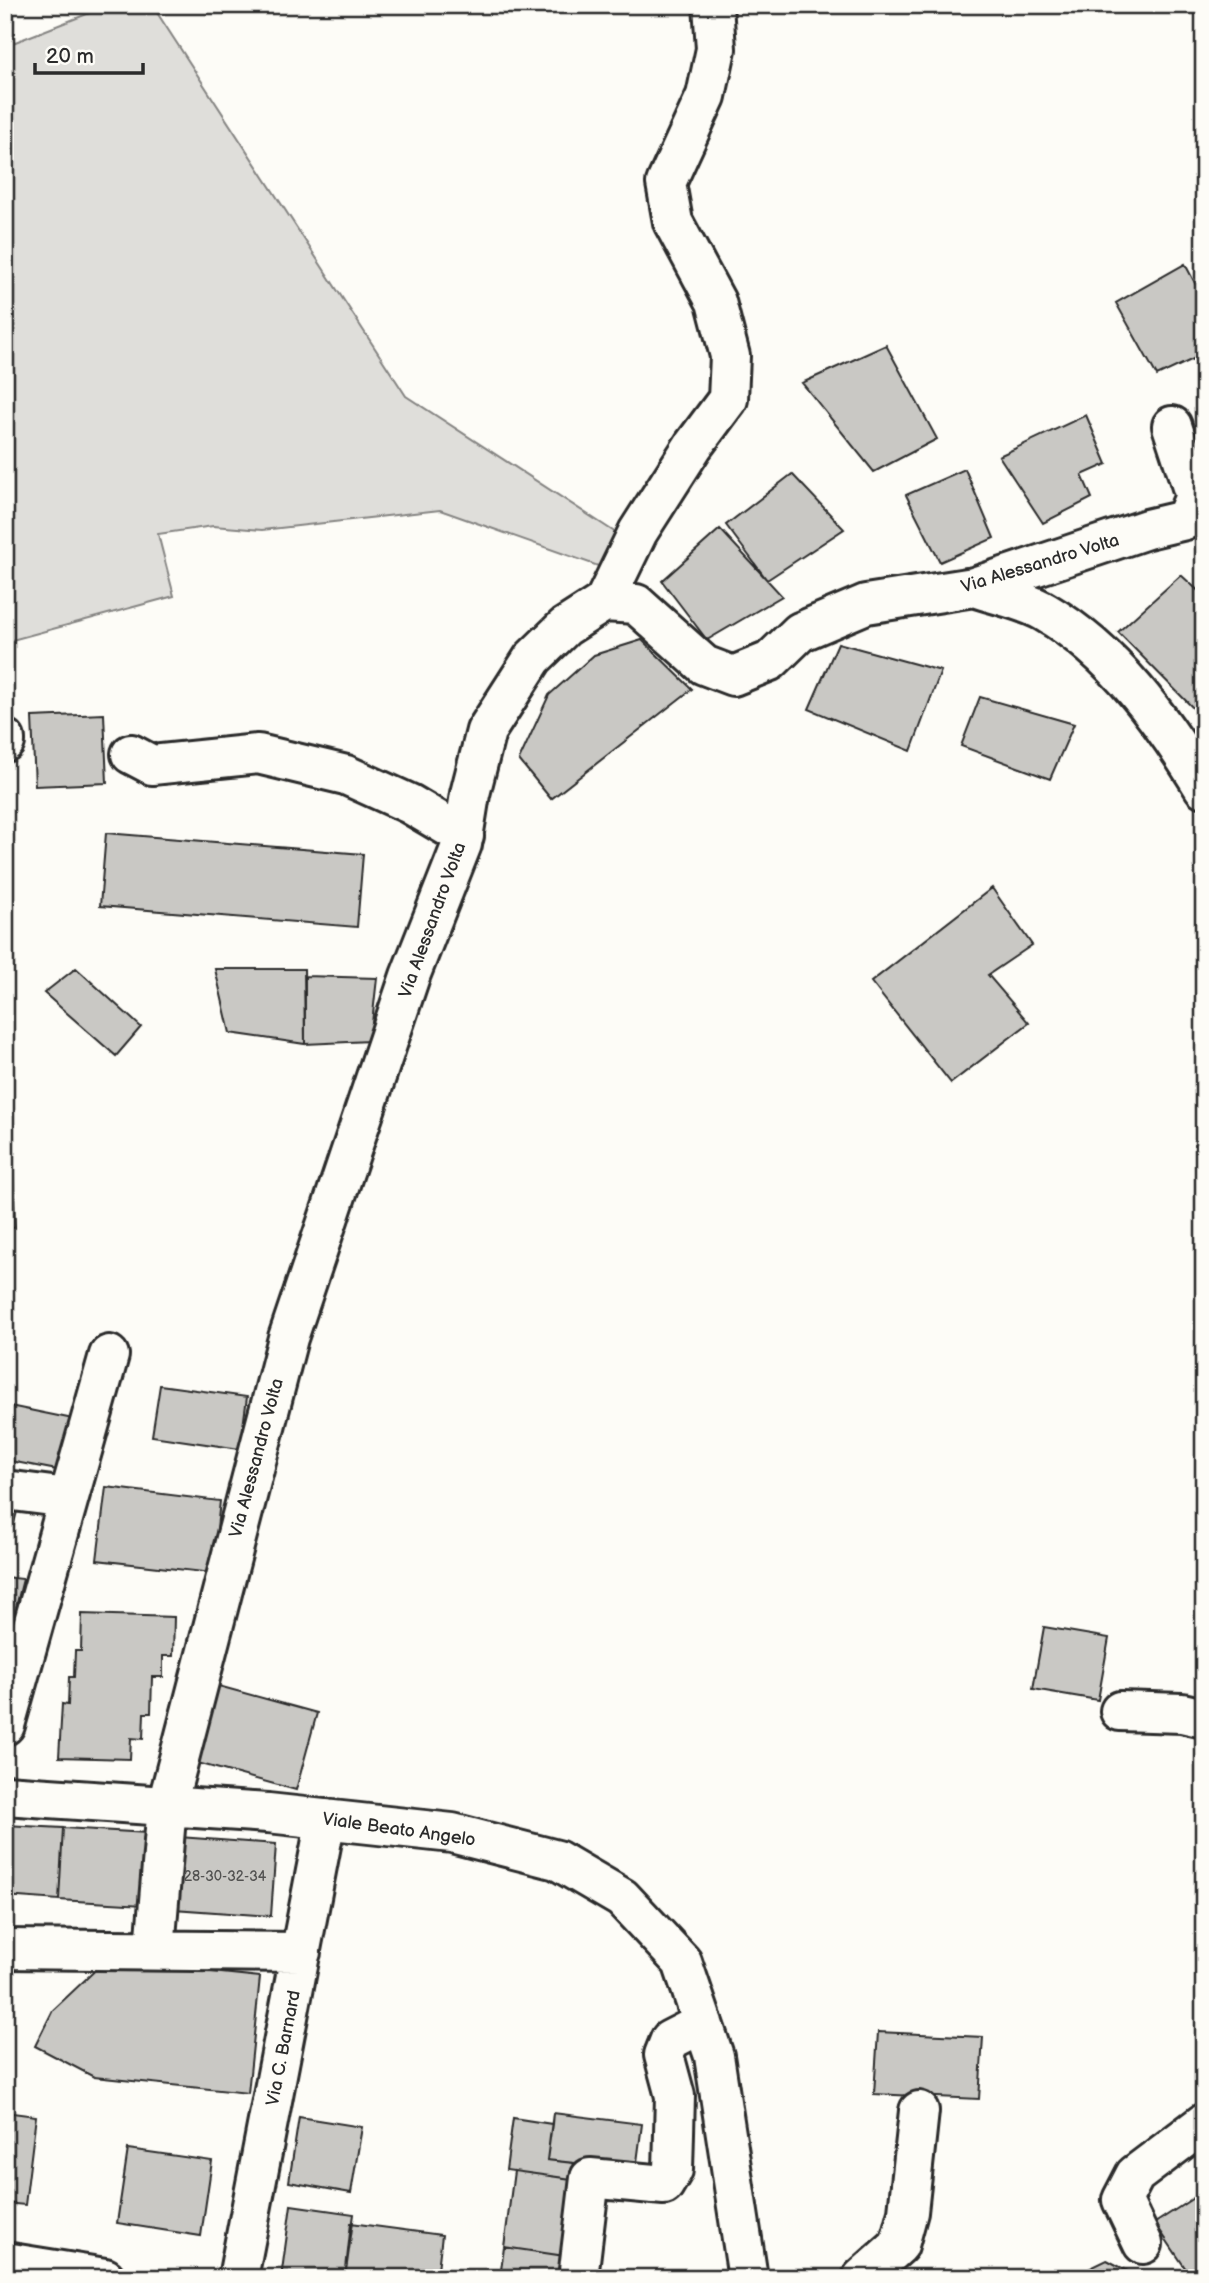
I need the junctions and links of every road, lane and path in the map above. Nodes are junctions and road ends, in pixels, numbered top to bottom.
1 (713, 5) edge
2 (1172, 426) dead end
3 (974, 587) junction
4 (604, 603) junction
5 (131, 754) dead end
6 (1204, 788) edge
7 (464, 836) junction
8 (109, 1355) dead end
9 (5, 1490) edge
10 (68, 1498) junction
11 (1120, 1711) dead end
12 (1204, 1718) edge
13 (5, 1725) edge
14 (5, 1795) edge
15 (167, 1805) junction
16 (326, 1819) junction
17 (5, 1949) edge
18 (155, 1949) junction
19 (301, 1952) junction
20 (702, 2023) junction
21 (919, 2111) dead end
22 (1204, 2123) edge
23 (1143, 2244) dead end
24 (5, 2262) edge
25 (105, 2278) edge
26 (239, 2278) edge
27 (578, 2278) edge
28 (748, 2278) edge
29 (862, 2278) edge

1 - 4 street
2 - 3 street, Via Alessandro Volta
3 - 4 street, Via Alessandro Volta
3 - 6 street
4 - 7 street, Via Alessandro Volta
5 - 7 street
7 - 15 street, Via Alessandro Volta
8 - 10 street
9 - 10 street
10 - 13 street
11 - 12 street
14 - 15 street, Viale Beato Angelo
15 - 16 street, Viale Beato Angelo
15 - 18 street, Via Alessandro Volta
16 - 19 street, Via C. Barnard
16 - 20 street, Viale Beato Angelo
17 - 18 street
18 - 19 street
19 - 26 street, Via C. Barnard
20 - 27 street
20 - 28 street, Viale Beato Angelo
21 - 29 street
22 - 23 street
24 - 25 street

